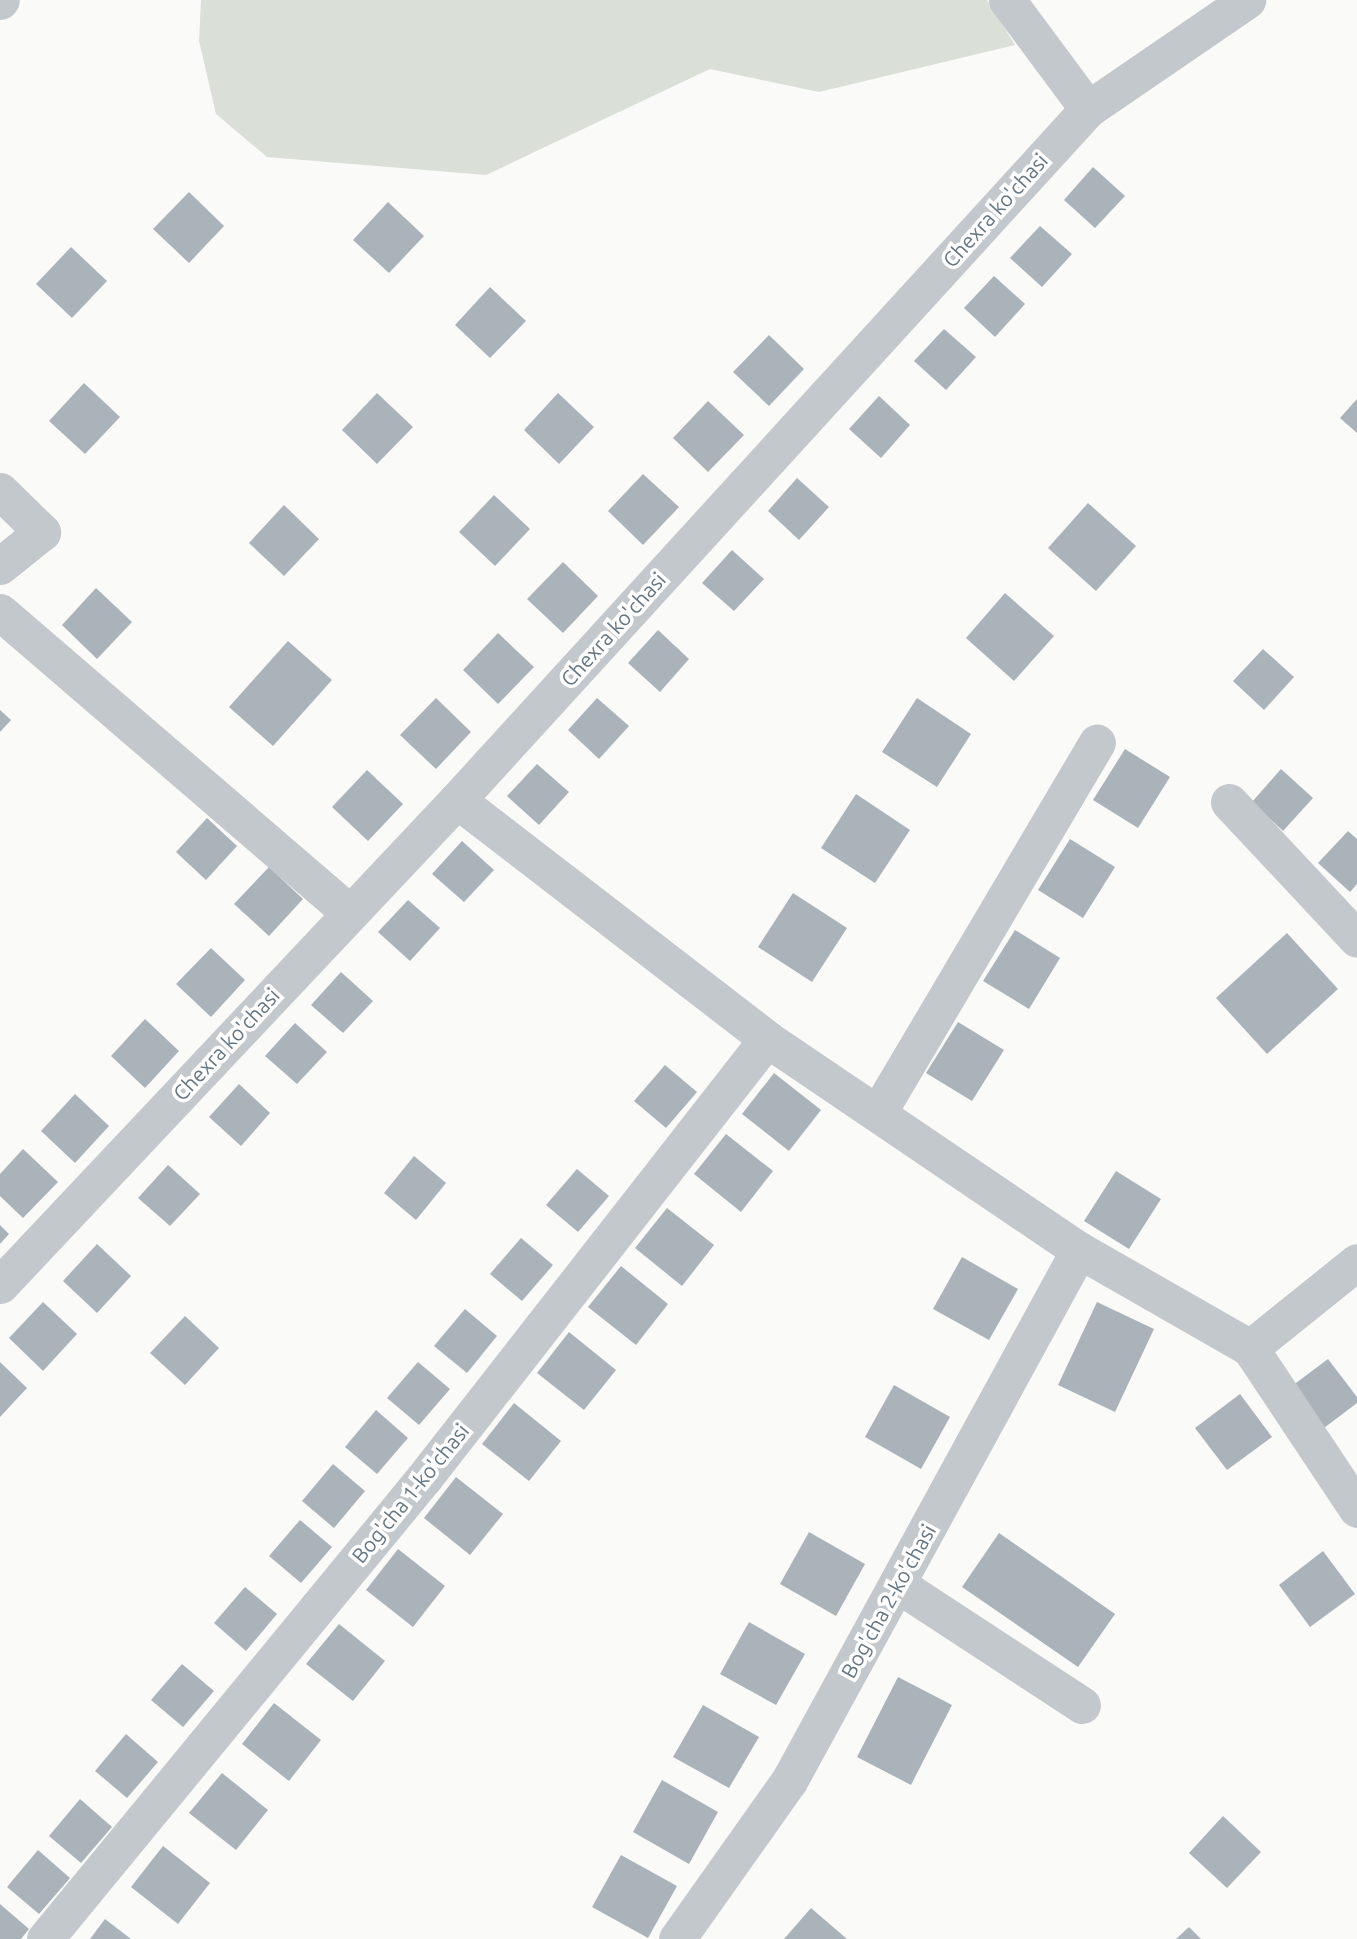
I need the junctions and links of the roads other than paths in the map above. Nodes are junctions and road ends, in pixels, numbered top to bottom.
1 (1007, 0) edge
2 (1247, 0) edge
3 (1088, 109) junction
4 (0, 491) edge
5 (0, 566) edge
6 (0, 612) edge
7 (1097, 743) dead end
8 (457, 800) junction
9 (1229, 802) dead end
10 (349, 912) junction
11 (1357, 940) edge
12 (767, 1039) junction
13 (879, 1111) junction
14 (1079, 1250) junction
15 (1357, 1262) edge
16 (0, 1285) edge
17 (1250, 1348) junction
18 (1357, 1509) edge
19 (897, 1584) junction
20 (1082, 1706) dead end
21 (687, 1936) edge
22 (45, 1939) edge

1 - 3 street
2 - 3 street, Chexra ko'chasi
3 - 8 street, Chexra ko'chasi
4 - 5 street
6 - 10 street
7 - 13 street
8 - 10 street, Chexra ko'chasi
8 - 12 street
9 - 11 street
10 - 16 street, Chexra ko'chasi
12 - 13 street
12 - 22 street, Bog'cha 1-ko'chasi
13 - 14 street
14 - 17 street
14 - 19 street, Bog'cha 2-ko'chasi
15 - 17 street
17 - 18 street
19 - 20 street
19 - 21 street, Bog'cha 2-ko'chasi

